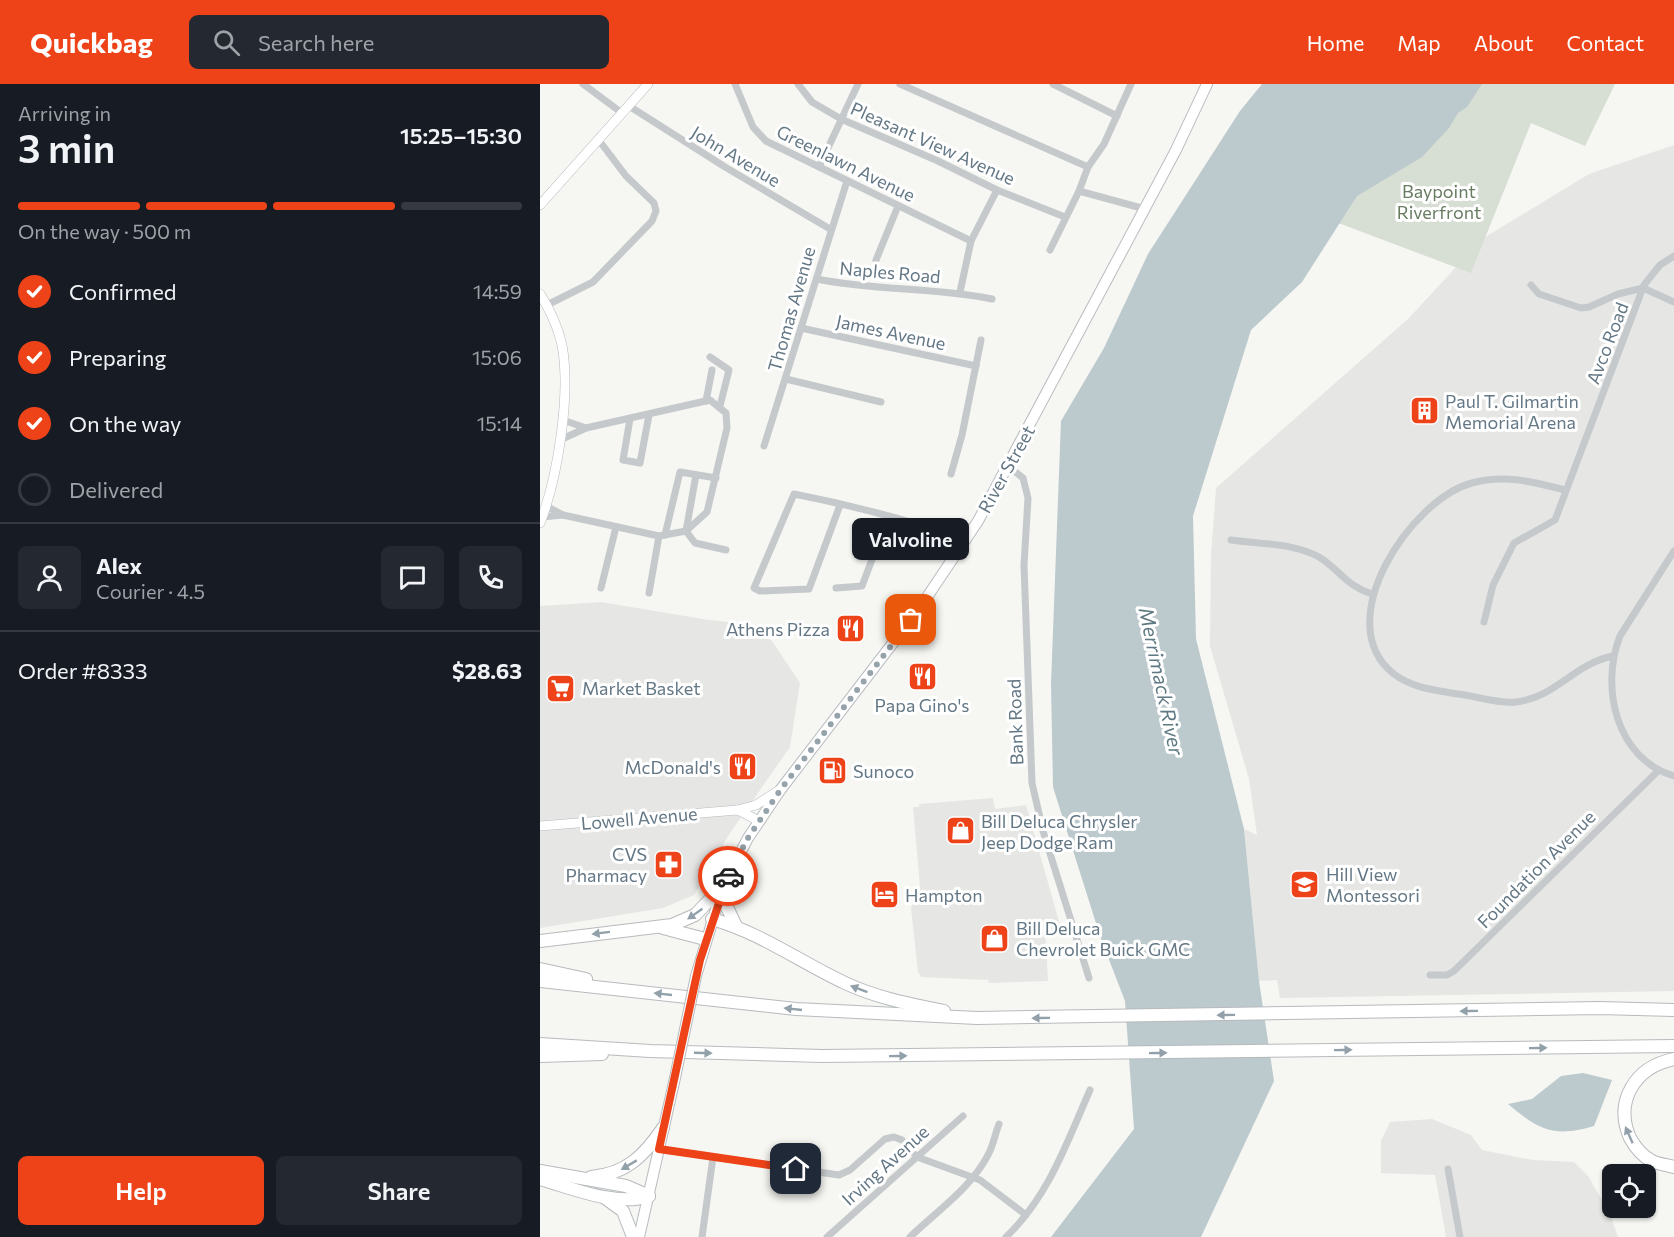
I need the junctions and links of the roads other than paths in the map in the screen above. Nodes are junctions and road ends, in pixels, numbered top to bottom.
1 (583, 84) edge
2 (648, 84) edge
3 (735, 84) edge
4 (798, 84) edge
5 (858, 84) edge
6 (900, 84) edge
7 (1131, 84) edge
8 (1207, 84) edge
9 (1058, 85) edge
10 (625, 109) junction
11 (1117, 116) junction
12 (841, 119) junction
13 (598, 139) junction
14 (819, 167) junction
15 (1088, 167) junction
16 (847, 181) junction
17 (997, 190) junction
18 (1079, 191) junction
19 (540, 205) edge
20 (898, 206) junction
21 (1145, 208) junction
22 (1065, 217) junction
23 (830, 229) junction
24 (971, 241) junction
25 (1050, 250) dead end
26 (1674, 256) edge
27 (876, 260) dead end
28 (817, 279) junction
29 (1531, 285) dead end
30 (1643, 288) junction
31 (960, 292) junction
32 (540, 294) edge
33 (992, 299) dead end
34 (1674, 302) edge
35 (547, 305) junction
36 (801, 328) junction
37 (981, 340) dead end
38 (710, 357) dead end
39 (976, 366) junction
40 (712, 370) dead end
41 (786, 379) junction
42 (706, 401) junction
43 (881, 402) dead end
44 (720, 406) junction
45 (650, 415) junction
46 (630, 419) junction
47 (563, 420) junction
48 (586, 428) junction
49 (560, 440) junction
50 (764, 446) dead end
51 (1008, 466) junction
52 (951, 474) dead end
53 (696, 475) junction
54 (716, 478) junction
55 (1565, 490) junction
56 (840, 505) junction
57 (546, 506) junction
58 (562, 515) junction
59 (888, 517) junction
60 (541, 520) edge
61 (616, 527) junction
62 (686, 531) junction
63 (662, 535) junction
64 (966, 539) junction
65 (1232, 540) dead end
66 (726, 550) dead end
67 (1674, 551) edge
68 (601, 588) dead end
69 (836, 588) dead end
70 (649, 594) dead end
71 (1372, 594) junction
72 (1484, 622) dead end
73 (1613, 656) junction
74 (1658, 771) junction
75 (1674, 776) edge
76 (781, 789) junction
77 (738, 810) junction
78 (759, 821) junction
79 (540, 826) edge
80 (723, 886) junction
81 (712, 919) junction
82 (736, 926) junction
83 (659, 927) junction
84 (705, 939) junction
85 (540, 941) edge
86 (540, 969) edge
87 (1430, 975) dead end
88 (1089, 978) dead end
89 (540, 981) edge
90 (631, 991) junction
91 (1674, 1001) edge
92 (1599, 1008) junction
93 (1674, 1010) edge
94 (977, 1018) junction
95 (540, 1044) edge
96 (1674, 1046) edge
97 (650, 1051) junction
98 (540, 1056) edge
99 (1674, 1059) edge
100 (1090, 1090) dead end
101 (963, 1116) dead end
102 (999, 1124) dead end
103 (663, 1128) junction
104 (659, 1149) junction
105 (712, 1157) junction
106 (916, 1157) junction
107 (1674, 1167) edge
108 (1448, 1169) dead end
109 (540, 1171) edge
110 (972, 1175) junction
111 (581, 1178) junction
112 (540, 1179) edge
113 (602, 1196) junction
114 (649, 1196) junction
115 (1026, 1215) junction
116 (633, 1237) edge
117 (639, 1237) edge
118 (702, 1237) edge
119 (827, 1237) edge
120 (910, 1237) edge
121 (1006, 1237) edge
122 (1460, 1237) edge

1 - 10 street, John Avenue
2 - 10 main road
3 - 14 street, Greenlawn Avenue
4 - 12 street, Pleasant View Avenue
5 - 12 street
6 - 15 street
7 - 11 street
8 - 21 main road, River Street
9 - 11 street
10 - 13 main road
10 - 23 street, John Avenue
11 - 15 street
12 - 14 street
12 - 17 street, Pleasant View Avenue
13 - 19 main road
13 - 35 street
14 - 16 street, Greenlawn Avenue
15 - 18 street
16 - 20 street, Greenlawn Avenue
16 - 23 street, Thomas Avenue
17 - 22 street, Pleasant View Avenue
17 - 24 street
18 - 21 street
18 - 22 street
20 - 24 street, Greenlawn Avenue
20 - 27 street
21 - 51 main road, River Street
22 - 25 street
23 - 28 street, Thomas Avenue
24 - 31 street
26 - 30 street, Avco Road
28 - 31 street, Naples Road
28 - 36 street, Thomas Avenue
29 - 30 street
30 - 34 street
30 - 55 street, Avco Road
31 - 33 street, Naples Road
32 - 35 main road
35 - 47 main road
36 - 39 street, James Avenue
36 - 41 street, Thomas Avenue
37 - 39 street
38 - 44 street
39 - 52 street
40 - 42 street
41 - 43 street
41 - 50 street, Thomas Avenue
42 - 44 street
42 - 45 street
44 - 54 street
45 - 46 street
45 - 46 street
46 - 48 street
47 - 48 street
47 - 49 main road
48 - 49 street
49 - 57 main road
51 - 64 main road, River Street
51 - 88 street, Bank Road
53 - 54 street
53 - 62 street
53 - 63 street
54 - 62 street
55 - 71 street
55 - 72 street, Avco Road
56 - 56 street
56 - 59 street
57 - 58 street
57 - 60 main road
58 - 60 street
58 - 61 street
59 - 64 street
59 - 69 street
61 - 63 street
61 - 68 street
62 - 63 street
62 - 66 street
63 - 70 street
64 - 76 main road, River Street
65 - 71 street
67 - 73 street
71 - 73 street
73 - 74 street
74 - 75 street
74 - 87 street, Foundation Avenue
76 - 77 main road, Lowell Avenue
76 - 78 main road, River Street
77 - 78 main road
77 - 79 main road, Lowell Avenue
78 - 80 main road, River Street
80 - 81 main road, River Street
80 - 82 highway
80 -> 83 highway
81 - 82 highway
81 - 84 main road, River Street
94 -> 82 highway
83 - 84 highway
83 -> 85 highway
84 - 103 main road, River Street, bridge
86 - 90 highway
89 - 90 highway
94 -> 90 highway
91 - 92 highway
92 - 93 highway
92 -> 94 highway
95 - 97 highway
97 -> 96 highway
97 - 98 highway
107 -> 99 highway
100 - 115 street
101 - 106 street, Irving Avenue
102 - 110 street
103 - 104 main road, River Street
103 -> 111 highway
104 - 105 street
104 - 114 main road, River Street
105 - 106 street
105 - 118 street
106 - 110 street
106 - 119 street, Irving Avenue
108 - 122 street
109 - 111 highway
110 - 115 street
110 - 120 street
111 - 114 highway
112 - 113 highway
113 - 114 highway
113 - 116 highway
114 - 117 main road, River Street
115 - 121 street

